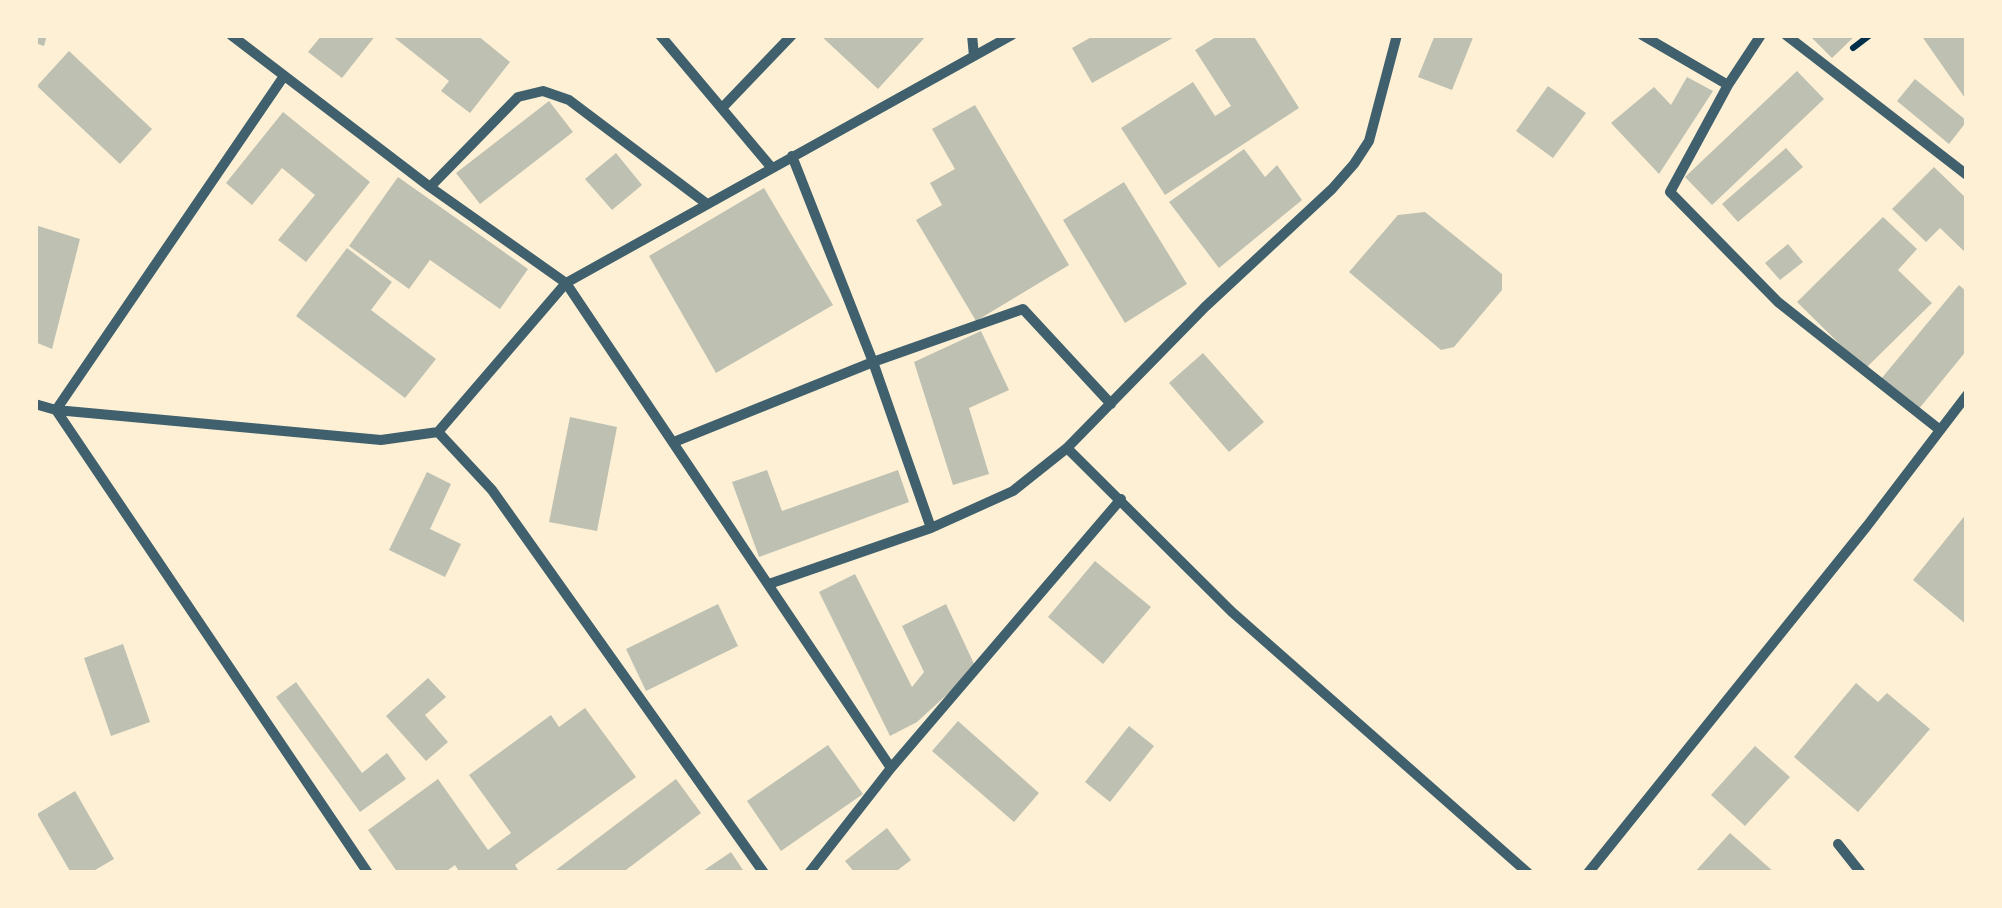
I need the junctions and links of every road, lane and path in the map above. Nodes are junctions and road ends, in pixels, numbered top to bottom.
1 (231, 35) edge
2 (660, 35) edge
3 (792, 35) edge
4 (972, 35) edge
5 (1012, 35) edge
6 (1396, 35) edge
7 (1642, 35) edge
8 (1760, 35) edge
9 (1786, 35) edge
10 (974, 56) junction
11 (284, 76) junction
12 (1728, 86) junction
13 (723, 107) junction
14 (792, 156) junction
15 (770, 168) junction
16 (1967, 175) edge
17 (430, 187) junction
18 (707, 204) junction
19 (566, 284) junction
20 (873, 362) junction
21 (1967, 395) edge
22 (35, 404) edge
23 (1111, 404) junction
24 (56, 410) junction
25 (1940, 430) junction
26 (438, 432) junction
27 (674, 442) junction
28 (1067, 448) junction
29 (1120, 499) junction
30 (932, 528) junction
31 (769, 584) junction
32 (891, 768) junction
33 (1838, 844) dead end
34 (368, 873) edge
35 (764, 873) edge
36 (808, 873) edge
37 (1528, 873) edge
38 (1588, 873) edge
39 (1860, 873) edge

1 - 11 street
2 - 13 street
3 - 13 street
4 - 10 street
5 - 10 street
6 - 23 street
7 - 12 street
8 - 12 street
9 - 16 street
10 - 14 street
11 - 17 street
11 - 24 street
12 - 25 street
13 - 15 street
14 - 15 street
14 - 20 street
15 - 18 street
17 - 18 street
17 - 19 street
18 - 19 street
19 - 26 street
19 - 27 street
20 - 23 street
20 - 27 street
20 - 30 street
21 - 25 street
22 - 24 street
23 - 28 street
24 - 26 street
24 - 34 street
25 - 38 street
26 - 35 street
27 - 31 street
28 - 29 street
28 - 30 street
29 - 32 street
29 - 37 street
30 - 31 street
31 - 32 street
32 - 36 street
33 - 39 street

